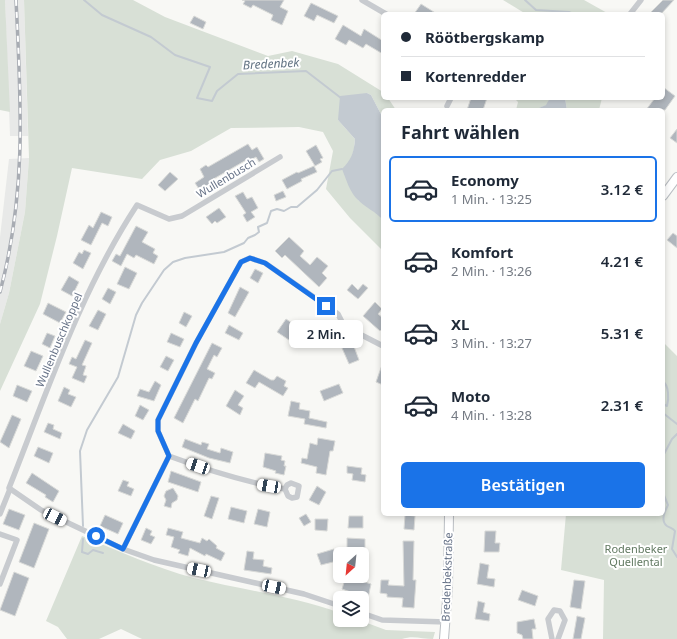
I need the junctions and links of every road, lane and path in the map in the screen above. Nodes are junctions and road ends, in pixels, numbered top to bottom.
1 (362, 0) edge
2 (641, 0) edge
3 (383, 12) edge
4 (632, 12) edge
5 (450, 100) edge
6 (447, 106) dead end
7 (280, 157) dead end
8 (677, 177) edge
9 (665, 193) edge
10 (137, 205) joint
11 (381, 345) edge
12 (169, 456) junction
13 (10, 488) junction
14 (285, 489) dead end
15 (0, 514) edge
16 (449, 516) edge
17 (0, 534) edge
18 (123, 549) junction
19 (0, 584) edge
20 (333, 604) edge
21 (369, 615) edge
22 (446, 622) junction
23 (444, 639) edge
24 (552, 639) edge
25 (558, 639) edge

1 - 3 street
2 - 4 street
5 - 6 street
7 - 10 street, Wullenbusch
8 - 9 street
10 - 13 street, Wullenbuschkoppel
11 - 12 street
12 - 14 street
12 - 18 street
13 - 15 street, Wullenbuschkoppel
13 - 18 street
16 - 22 street, Bredenbekstraße
17 - 19 street
18 - 20 street
21 - 22 street
22 - 23 street, Bredenbekstraße
24 - 25 street

